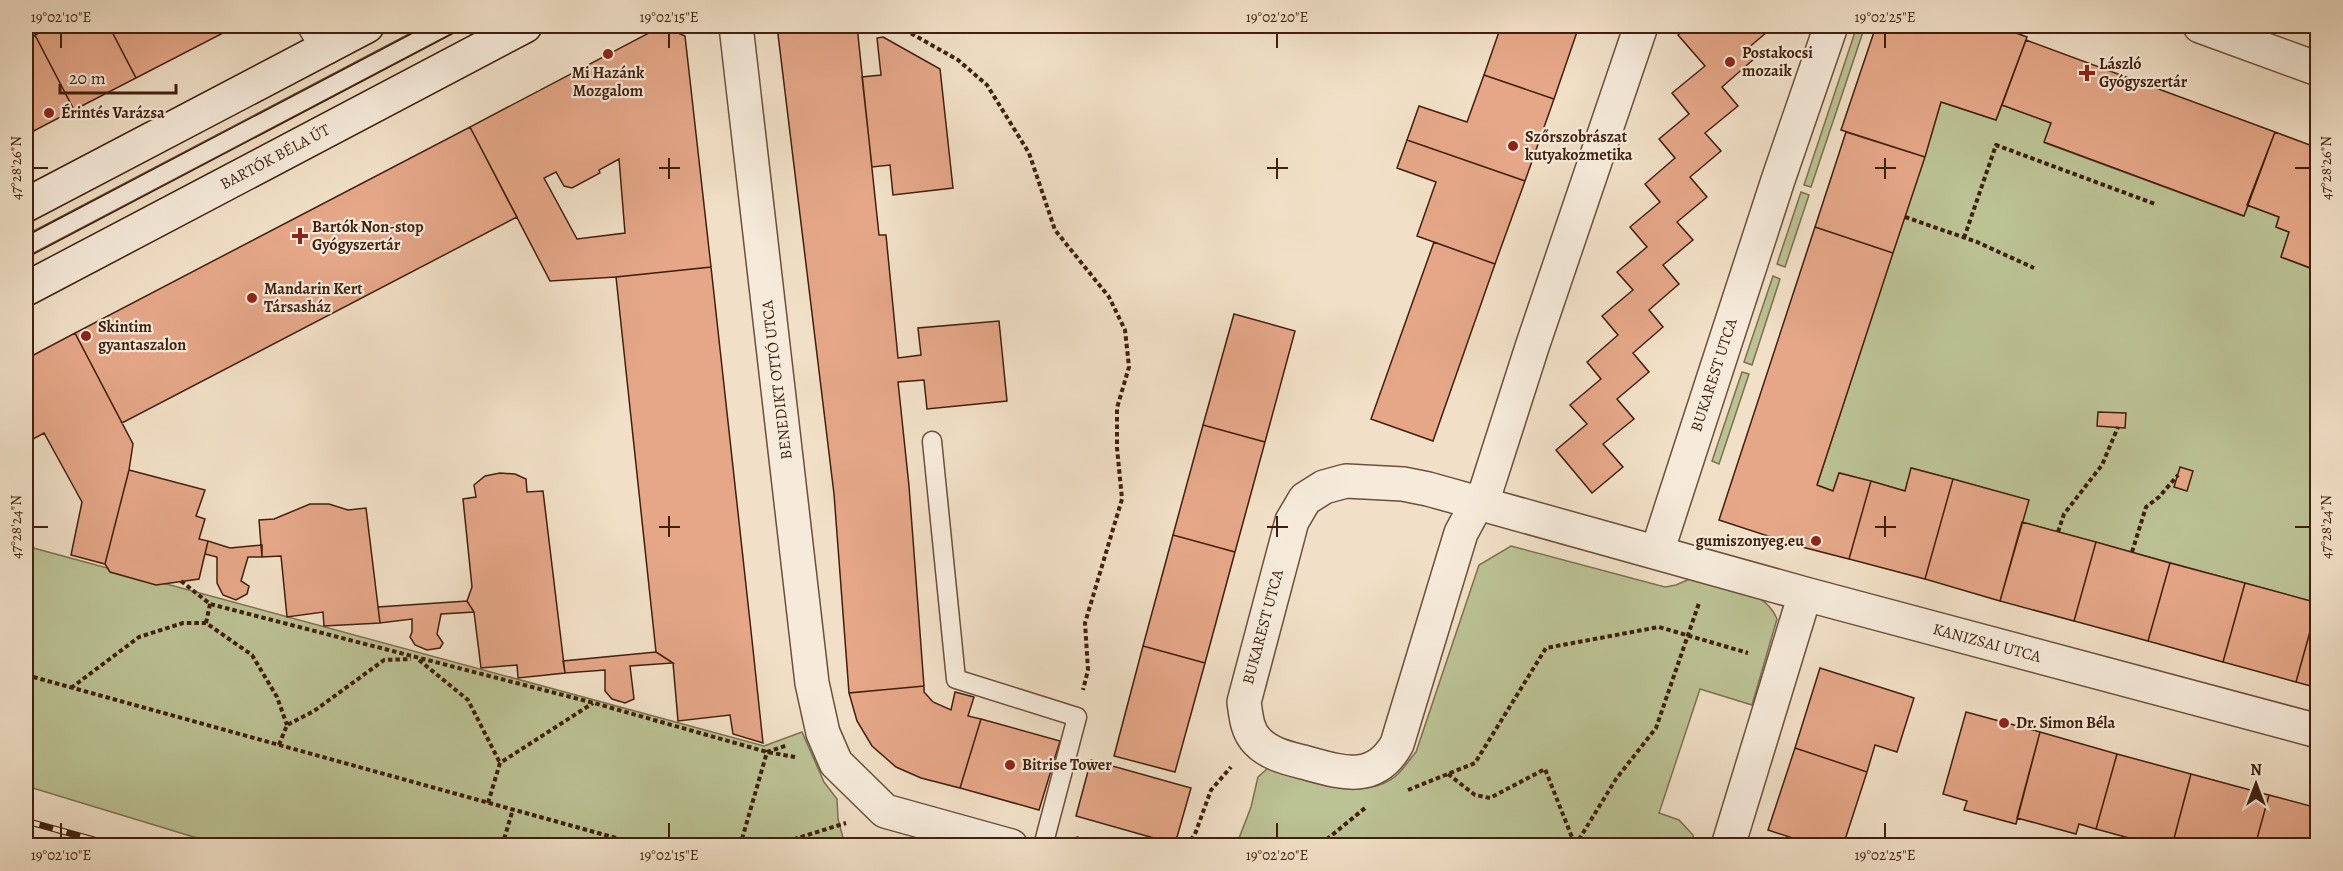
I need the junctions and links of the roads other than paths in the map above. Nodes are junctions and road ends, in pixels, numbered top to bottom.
1 (367, 26) edge
2 (445, 26) edge
3 (525, 26) edge
4 (736, 26) edge
5 (1641, 26) edge
6 (1831, 26) edge
7 (2200, 26) edge
8 (321, 36) edge
9 (2318, 69) edge
10 (26, 206) edge
11 (26, 246) edge
12 (26, 289) edge
13 (932, 441) dead end
14 (1482, 502) junction
15 (1657, 552) junction
16 (1805, 594) junction
17 (2318, 731) edge
18 (1011, 846) edge
19 (1043, 846) edge
20 (1728, 846) edge

1 - 8 street
2 - 11 lane
3 - 12 street, BARTÓK BÉLA ÚT
4 - 18 street, BENEDIKT OTTÓ UTCA
5 - 14 street
6 - 15 street, BUKAREST UTCA
7 - 9 street
8 - 10 street
13 - 19 lane
14 - 14 street, BUKAREST UTCA
14 - 15 street, BUKAREST UTCA
15 - 16 street, KANIZSAI UTCA
16 - 17 street, KANIZSAI UTCA
16 - 20 street

